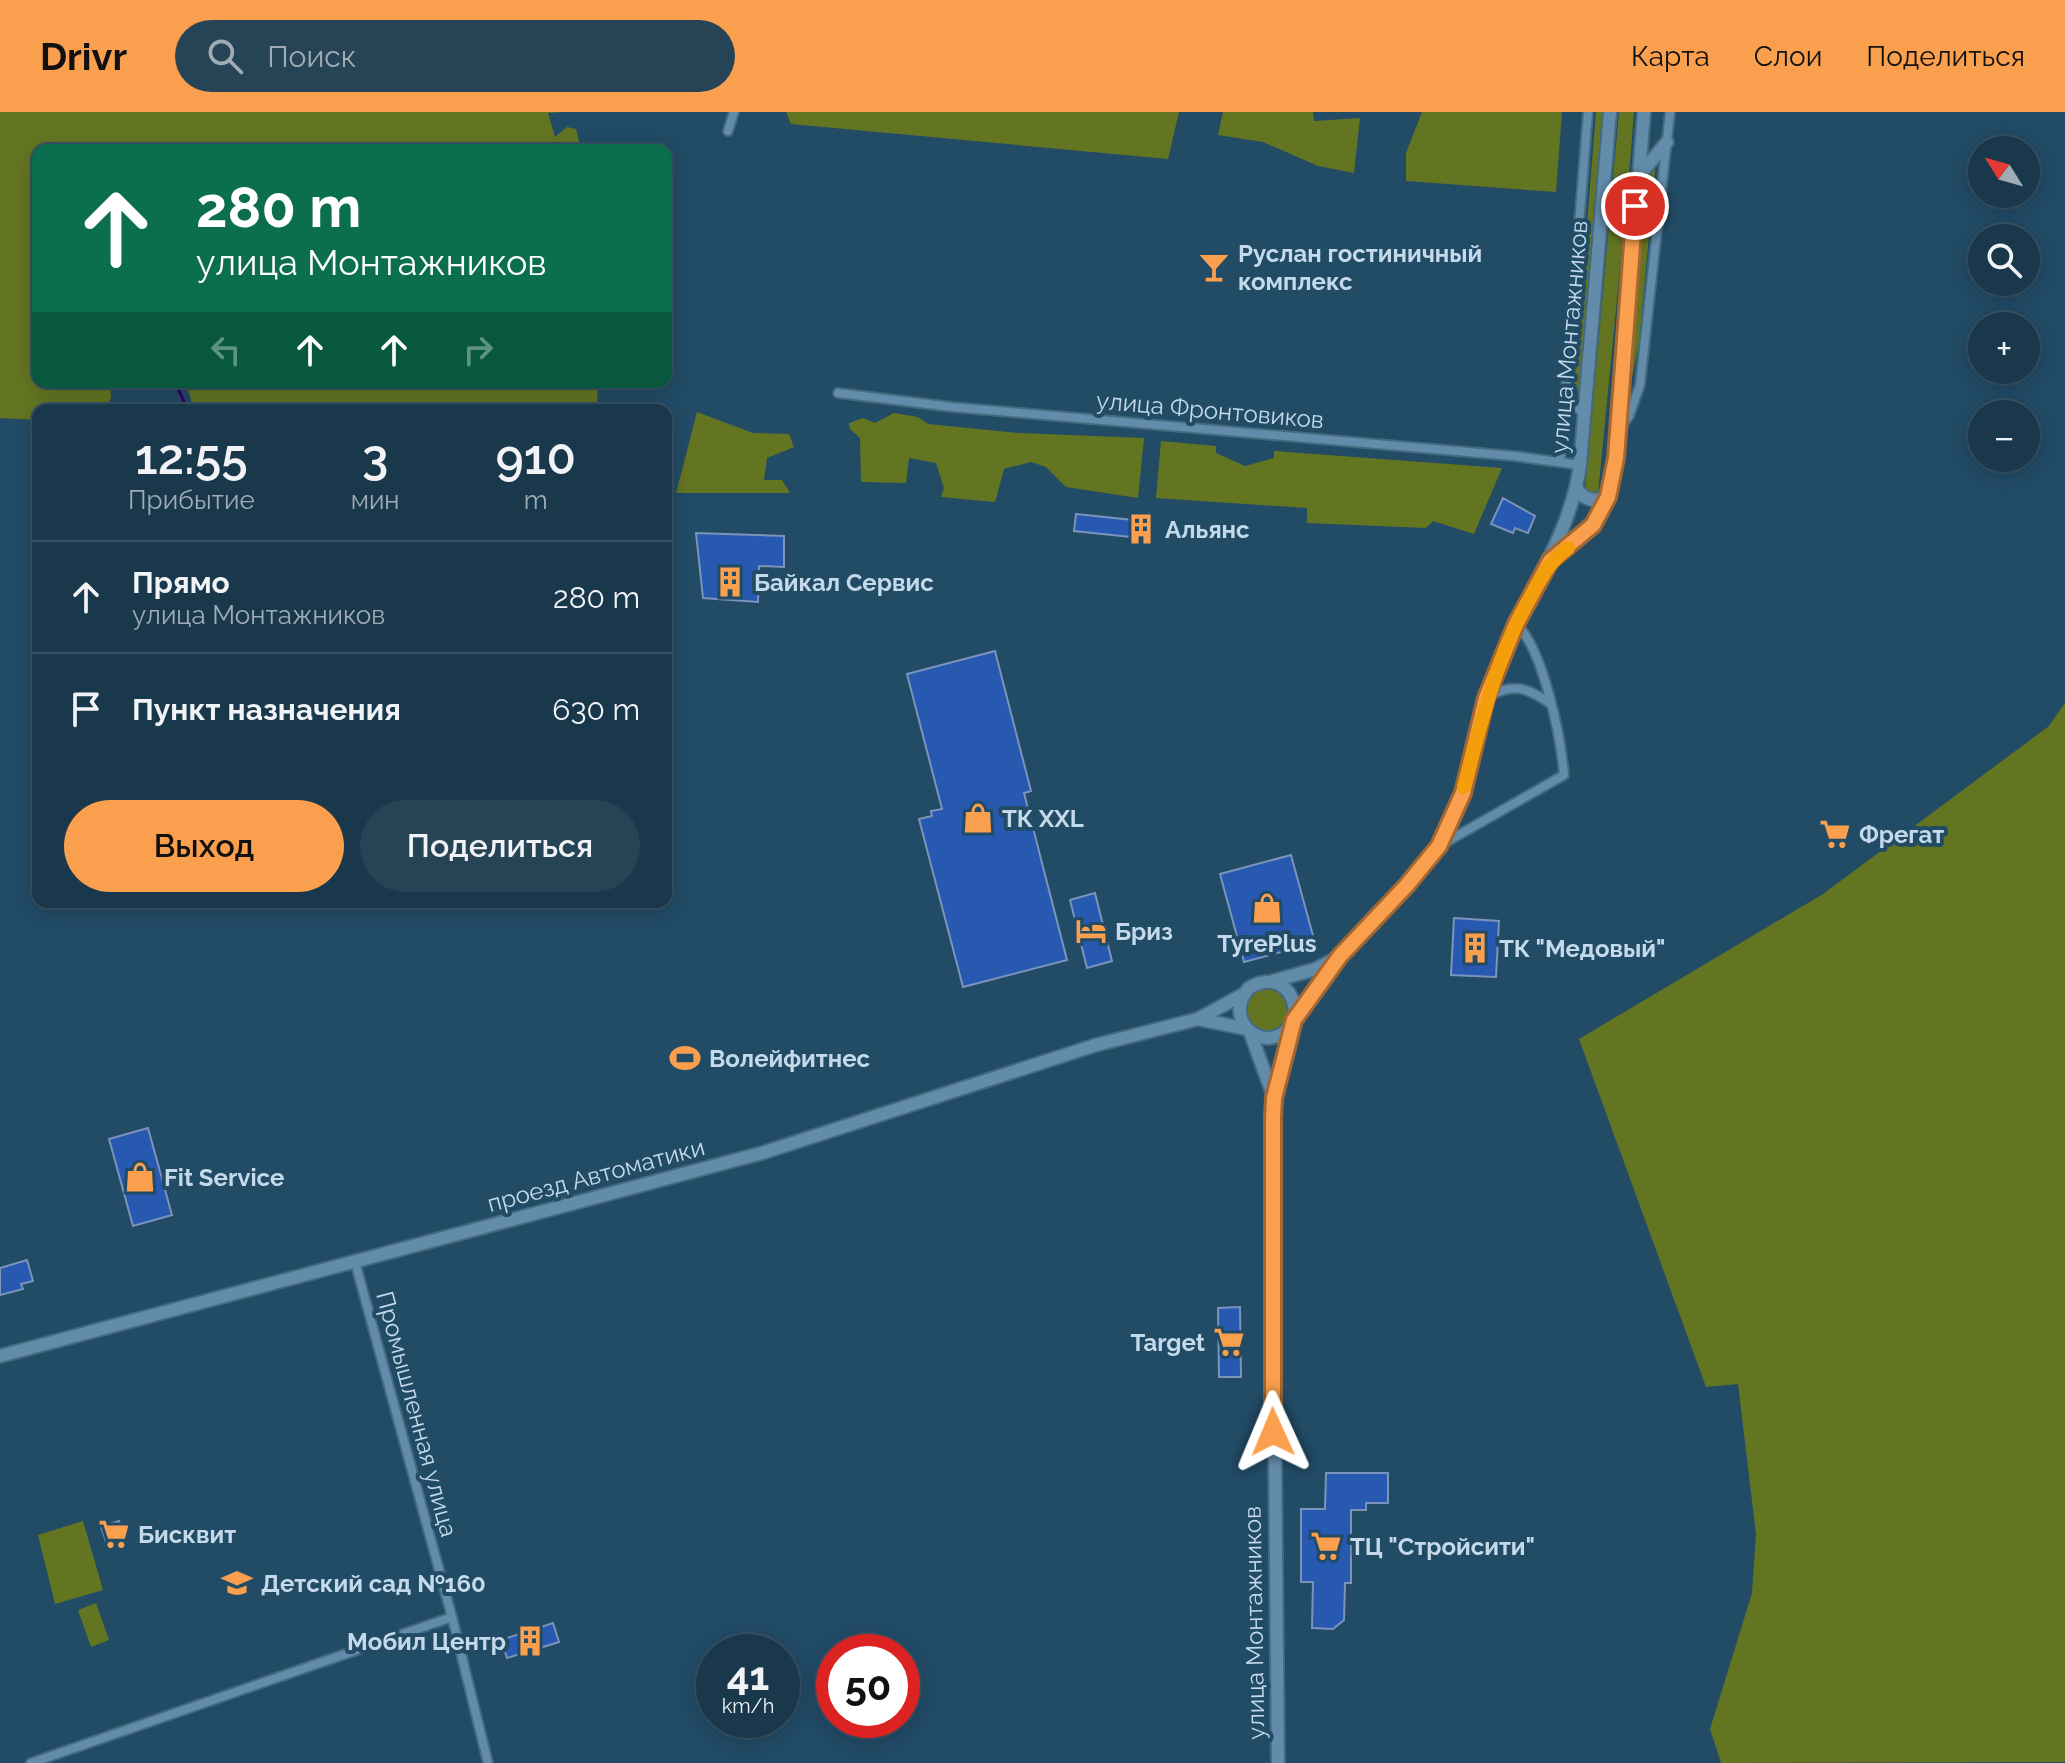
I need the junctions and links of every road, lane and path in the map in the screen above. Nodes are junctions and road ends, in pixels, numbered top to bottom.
1 (734, 112) edge
2 (1588, 112) edge
3 (1610, 112) edge
4 (1644, 112) edge
5 (1670, 112) edge
6 (728, 131) dead end
7 (1667, 142) junction
8 (1638, 177) junction
9 (1603, 203) junction
10 (1635, 206) junction
11 (838, 393) dead end
12 (1566, 397) junction
13 (1585, 415) junction
14 (1618, 432) junction
15 (1560, 462) junction
16 (1580, 465) junction
17 (1577, 489) junction
18 (1608, 497) junction
19 (1550, 561) junction
20 (1516, 624) junction
21 (1486, 698) junction
22 (1551, 705) junction
23 (1439, 846) junction
24 (1340, 956) junction
25 (1272, 981) junction
26 (1244, 994) junction
27 (1198, 1019) junction
28 (1293, 1022) junction
29 (1248, 1030) junction
30 (1274, 1098) junction
31 (355, 1262) junction
32 (0, 1356) edge
33 (452, 1617) junction
34 (31, 1763) edge
35 (488, 1763) edge
36 (1278, 1763) edge

1 - 6 street
2 - 12 street
3 - 9 main road, улица Монтажников
4 - 8 main road, улица Монтажников
5 - 7 street
7 - 8 main road
7 - 14 street
8 - 10 main road, улица Монтажников
9 - 10 main road
9 - 13 main road, улица Монтажников
10 - 14 main road, улица Монтажников
11 - 15 street, улица Фронтовиков
12 - 13 street
12 - 15 street
13 - 16 main road, улица Монтажников
14 - 18 main road, улица Монтажников
15 - 16 street, улица Фронтовиков
16 - 17 main road, улица Монтажников
17 - 18 main road
17 - 19 main road, улица Монтажников
18 - 19 main road, улица Монтажников
19 - 20 main road, улица Монтажников
20 - 21 main road, улица Монтажников
20 - 22 street
21 - 22 street
21 - 23 main road, улица Монтажников
22 - 23 street
23 - 24 main road, улица Монтажников
24 - 25 main road, улица Монтажников
24 - 28 main road, улица Монтажников
25 - 26 main road
25 - 28 main road
26 - 27 main road, проезд Автоматики
26 - 29 main road
27 - 29 main road, проезд Автоматики
27 - 31 main road, проезд Автоматики
28 - 29 main road
28 - 30 main road, улица Монтажников
29 - 30 main road, улица Монтажников
30 - 36 main road, улица Монтажников
31 - 32 main road, проезд Автоматики
31 - 33 street, Промышленная улица
33 - 34 street
33 - 35 street, Промышленная улица

